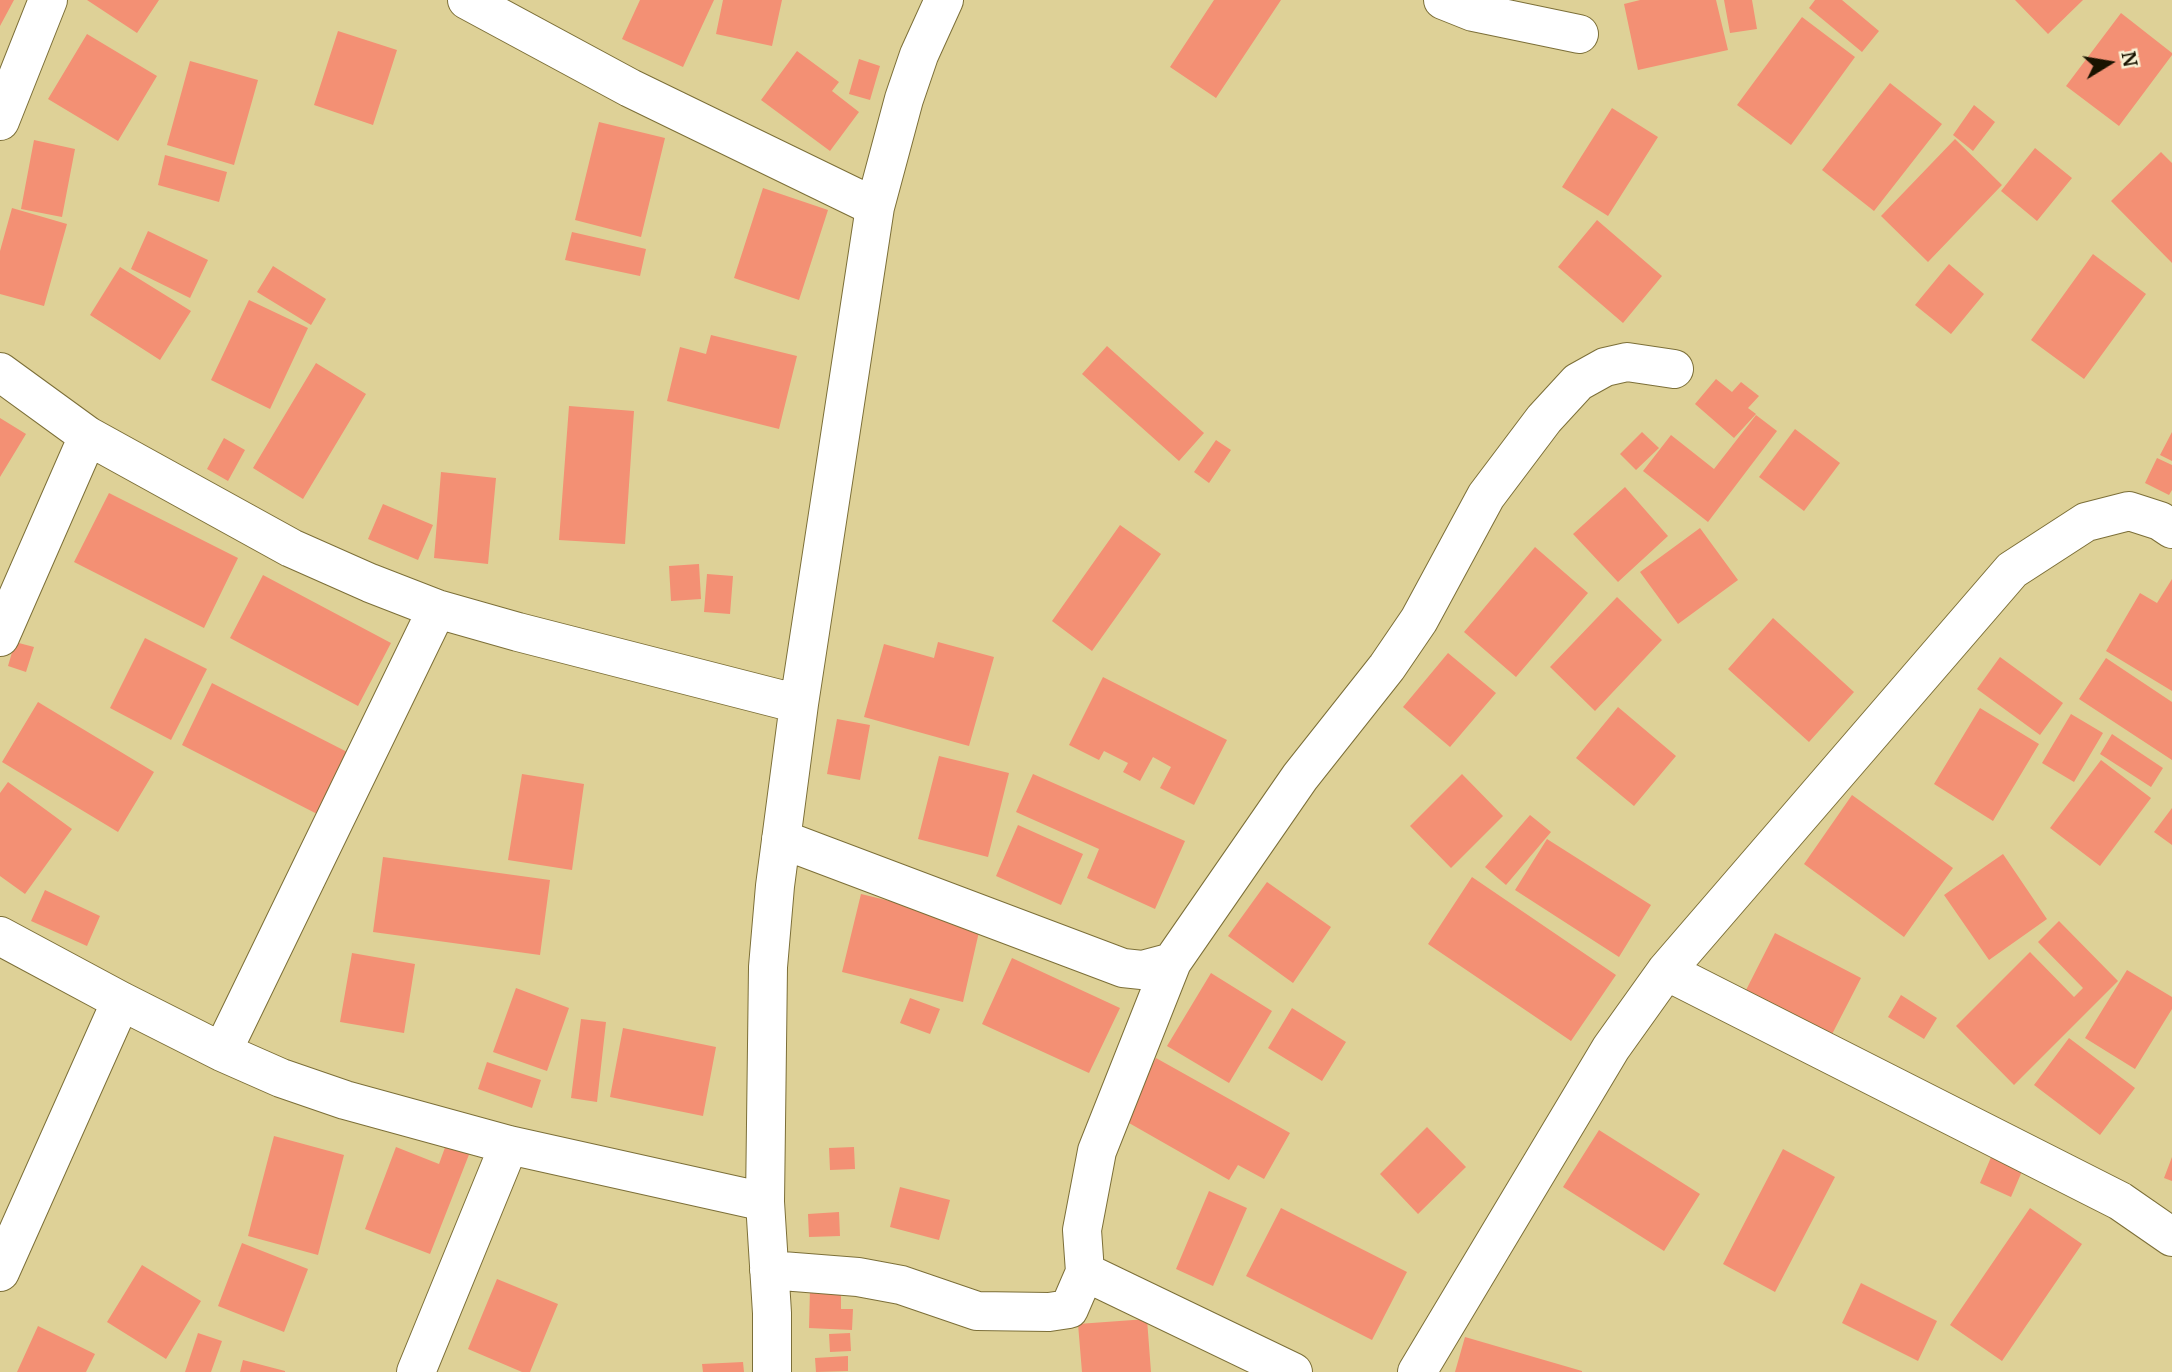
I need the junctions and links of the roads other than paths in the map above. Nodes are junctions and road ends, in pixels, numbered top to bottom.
1 (48, 0) edge
2 (467, 0) edge
3 (944, 0) edge
4 (1468, 4) edge
5 (1579, 34) dead end
6 (0, 121) edge
7 (874, 207) junction
8 (1674, 369) dead end
9 (0, 372) edge
10 (88, 436) junction
11 (2172, 529) edge
12 (437, 609) junction
13 (0, 637) edge
14 (799, 704) junction
15 (781, 839) junction
16 (0, 936) edge
17 (1172, 962) junction
18 (1666, 971) junction
19 (121, 1001) junction
20 (222, 1052) junction
21 (509, 1145) junction
22 (765, 1202) junction
23 (2172, 1237) edge
24 (769, 1270) junction
25 (0, 1272) edge
26 (1085, 1272) junction
27 (416, 1372) edge
28 (772, 1372) edge
29 (1293, 1372) edge
30 (1417, 1372) edge

1 - 6 street
2 - 7 street
3 - 7 street
4 - 5 street
7 - 14 street
8 - 17 street
9 - 10 street
10 - 12 street
10 - 13 street
11 - 18 street
12 - 14 street
12 - 20 street
14 - 15 street
15 - 17 street
15 - 22 street
16 - 19 street
17 - 26 street
18 - 23 street
18 - 30 street
19 - 20 street
19 - 25 street
20 - 21 street
21 - 22 street
21 - 27 street
22 - 24 street
24 - 26 street
24 - 28 street
26 - 29 street

